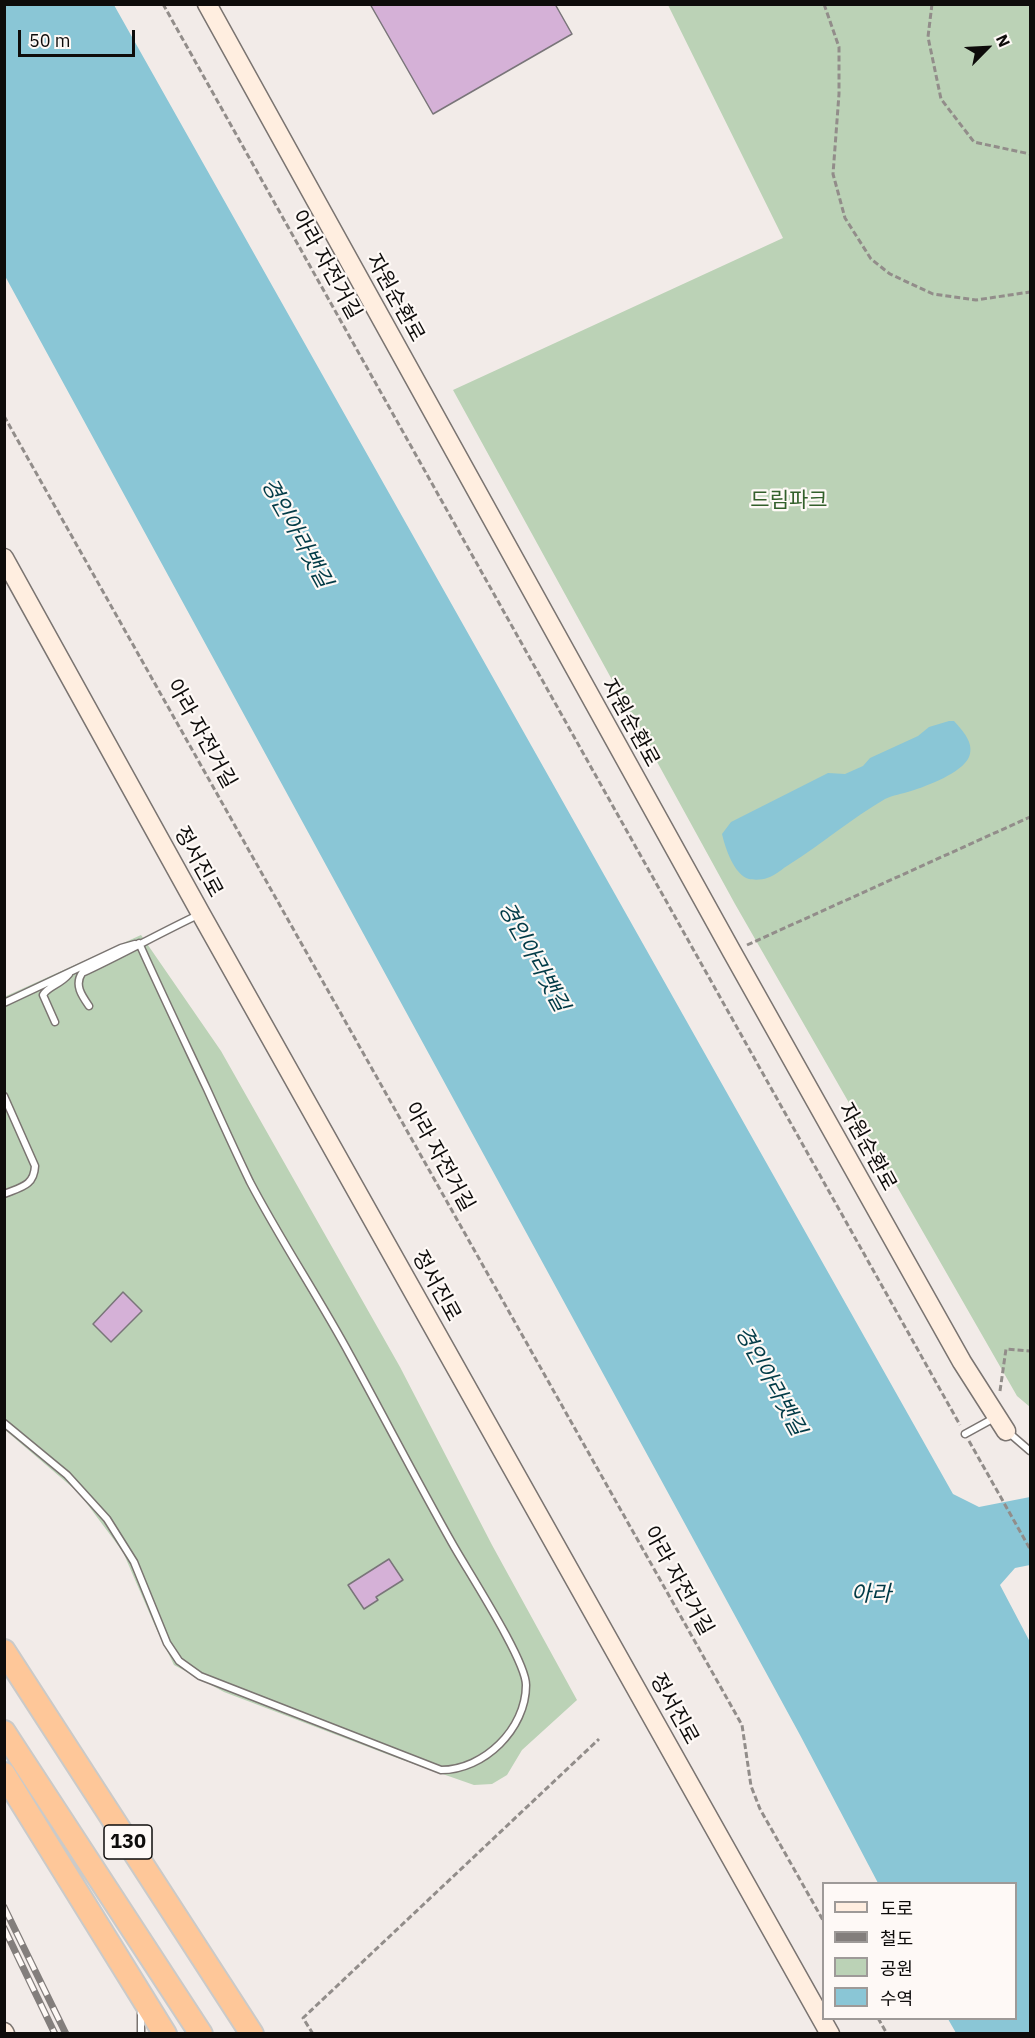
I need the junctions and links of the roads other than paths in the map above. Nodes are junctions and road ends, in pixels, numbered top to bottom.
1 (207, 4) edge
2 (4, 558) edge
3 (201, 914) junction
4 (139, 943) junction
5 (66, 975) junction
6 (78, 986) junction
7 (4, 1003) edge
8 (89, 1006) dead end
9 (55, 1022) dead end
10 (4, 1096) edge
11 (4, 1194) edge
12 (4, 1423) edge
13 (1001, 1424) junction
14 (965, 1434) road end
15 (1030, 1451) edge
16 (4, 1651) edge
17 (4, 1732) edge
18 (4, 1774) edge
19 (141, 1996) junction
20 (822, 2020) edge
21 (822, 2020) edge
22 (141, 2034) edge
23 (165, 2034) edge
24 (201, 2034) edge
25 (252, 2034) edge
26 (830, 2034) edge

1 - 13 street, 자원순환로
2 - 3 street, 정서진로
3 - 4 lane
3 - 21 street, 정서진로
4 - 5 lane
4 - 6 lane
4 - 12 lane
5 - 6 lane
5 - 7 lane
5 - 9 lane
6 - 8 lane
10 - 11 lane
13 - 14 lane
13 - 15 lane, 자원순환로
16 - 25 highway, 130
17 - 24 highway, 130
18 - 19 highway
19 - 22 lane
19 - 23 highway
20 - 26 street, 정서진로

